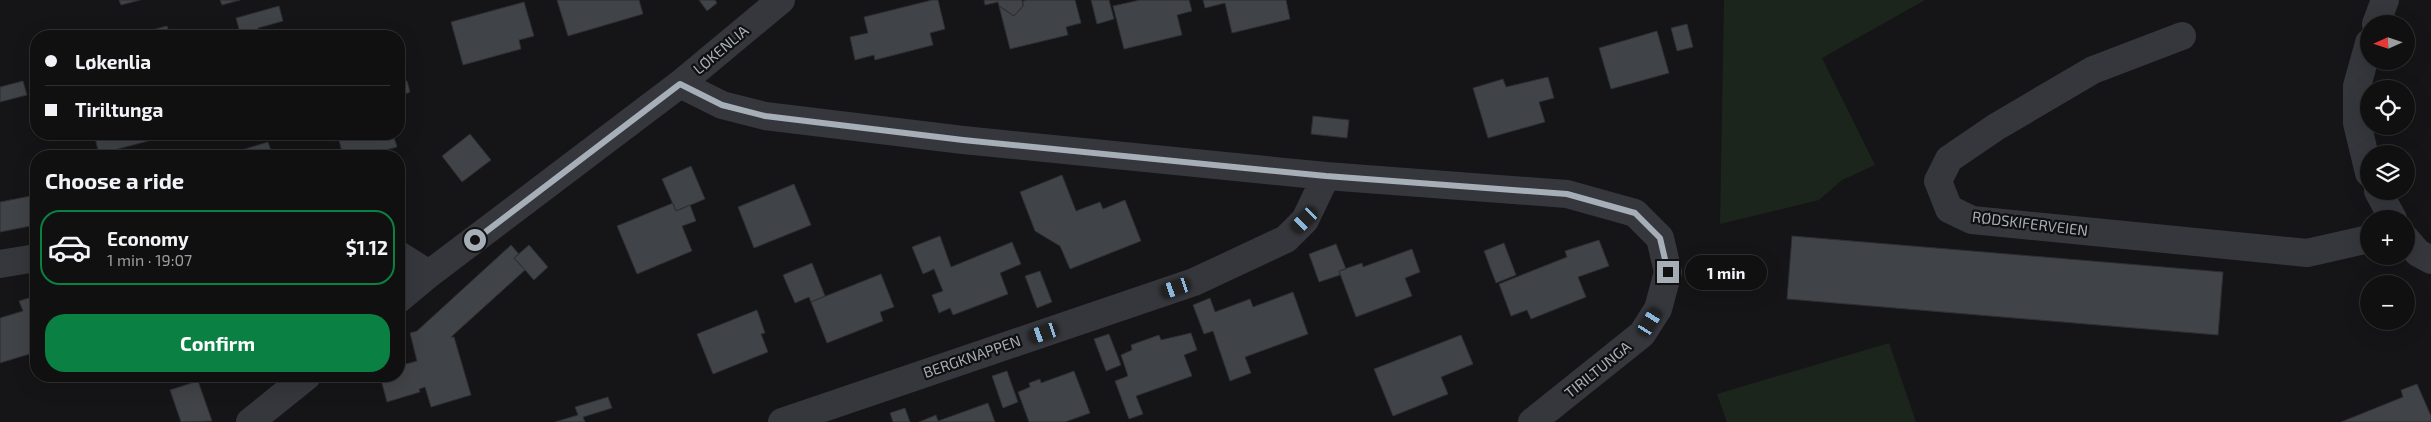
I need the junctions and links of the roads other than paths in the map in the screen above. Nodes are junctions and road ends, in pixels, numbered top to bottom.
1 (781, 0) edge
2 (2385, 0) edge
3 (2379, 15) edge
4 (2182, 36) dead end
5 (2361, 70) edge
6 (680, 84) junction
7 (2362, 145) edge
8 (1326, 176) junction
9 (2360, 241) edge
10 (2415, 250) edge
11 (30, 259) edge
12 (405, 259) edge
13 (2431, 260) edge
14 (0, 264) edge
15 (429, 274) junction
16 (405, 294) edge
17 (300, 382) edge
18 (250, 422) edge
19 (782, 422) edge
20 (1532, 422) edge

1 - 6 street, LØKENLIA
2 - 3 street
4 - 9 street, RØDSKIFERVEIEN
5 - 7 street
6 - 8 street, TIRILTUNGA
6 - 15 street, LØKENLIA
8 - 19 street, BERGKNAPPEN
8 - 20 street, TIRILTUNGA
10 - 13 street
11 - 14 street
12 - 15 street
15 - 16 street, LØKENLIA
17 - 18 street

